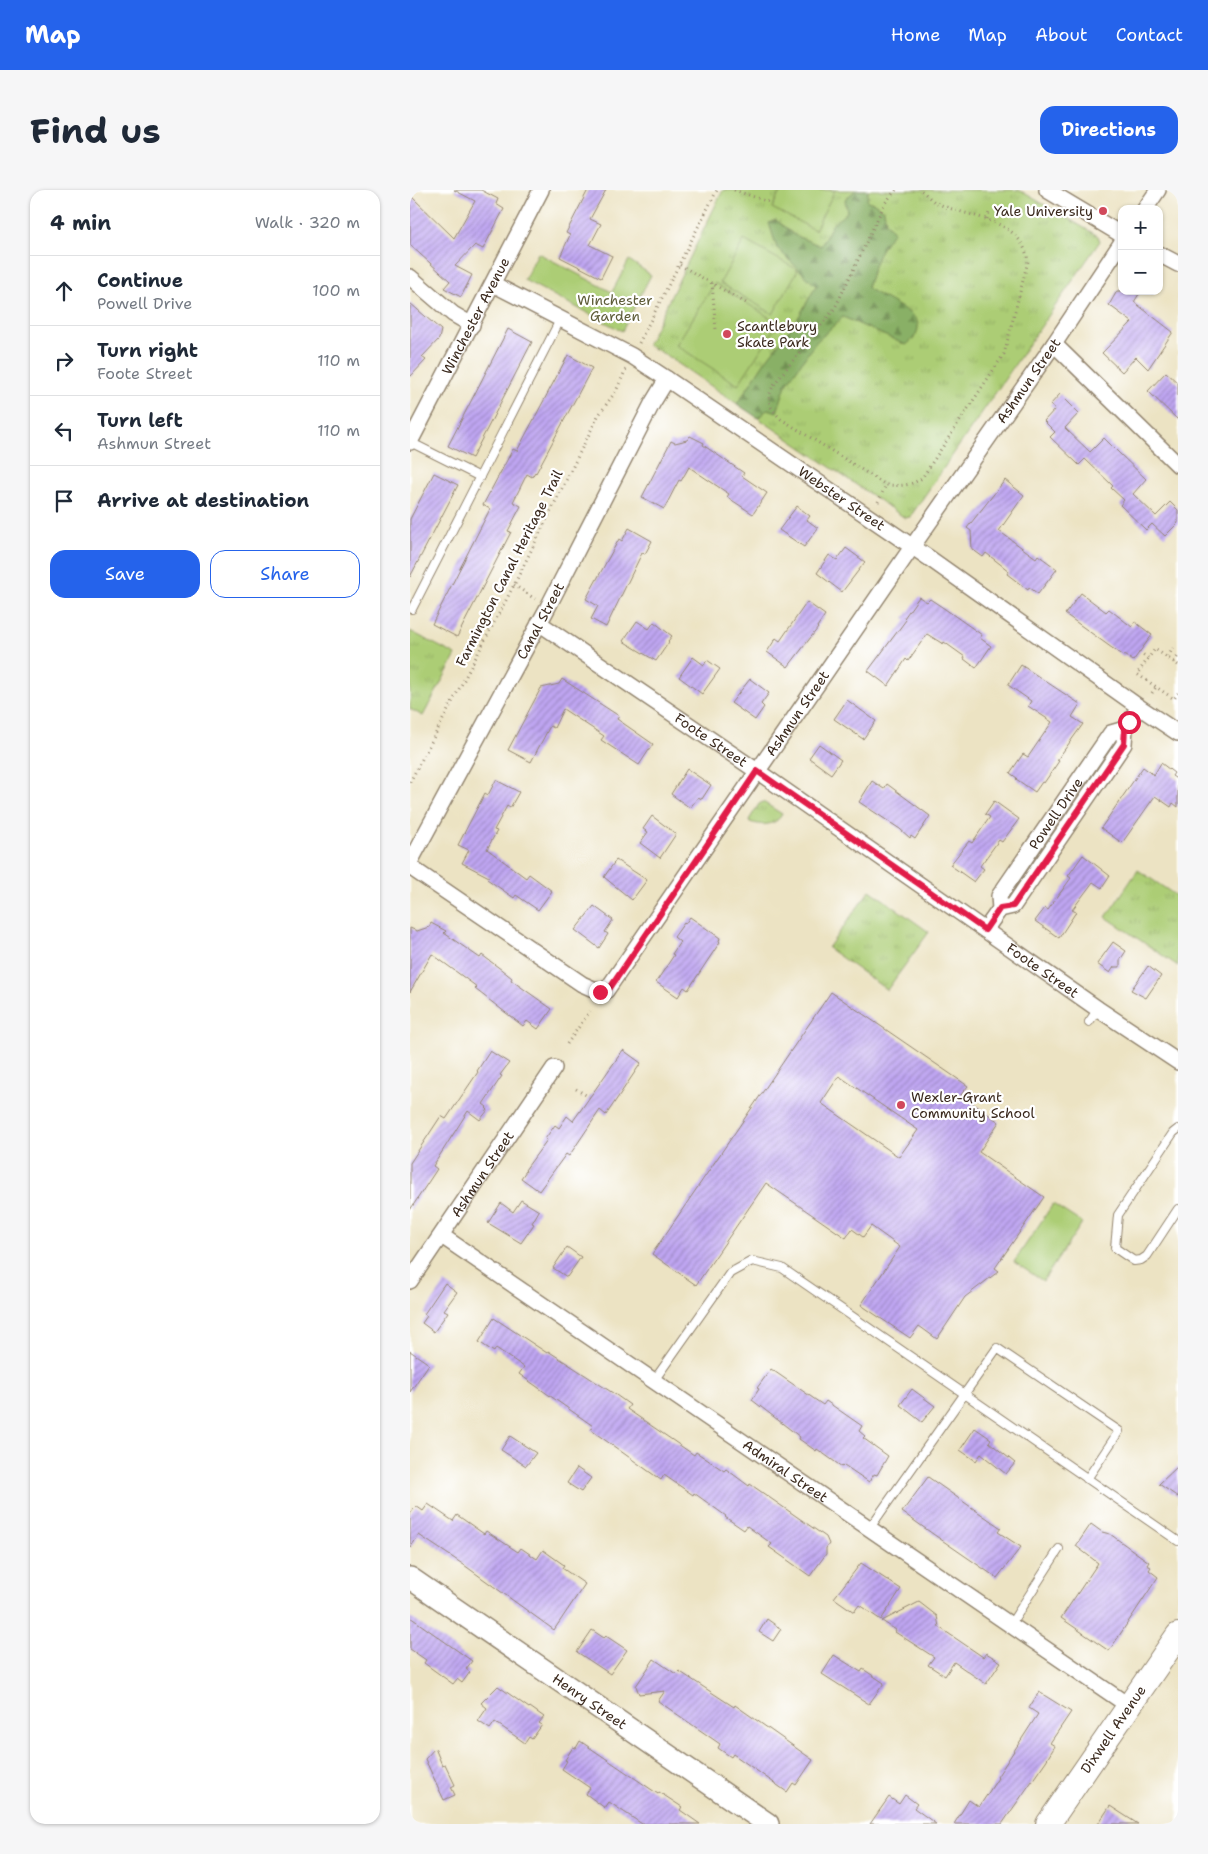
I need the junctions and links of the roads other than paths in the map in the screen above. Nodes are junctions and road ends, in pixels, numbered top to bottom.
1 (541, 190) edge
2 (1047, 190) edge
3 (1158, 190) edge
4 (1148, 205) edge
5 (1118, 234) edge
6 (1118, 248) edge
7 (1163, 256) edge
8 (1178, 264) edge
9 (410, 277) edge
10 (493, 284) junction
11 (561, 318) junction
12 (472, 325) junction
13 (1054, 344) junction
14 (667, 379) junction
15 (410, 442) edge
16 (1178, 465) edge
17 (480, 477) junction
18 (912, 547) junction
19 (412, 609) dead end
20 (539, 623) junction
21 (1139, 707) junction
22 (1178, 733) edge
23 (757, 771) junction
24 (410, 862) edge
25 (410, 867) edge
26 (985, 930) junction
27 (1098, 1009) junction
28 (1089, 1022) dead end
29 (1178, 1062) edge
30 (554, 1068) dead end
31 (1178, 1129) edge
32 (1178, 1209) edge
33 (442, 1236) junction
34 (410, 1281) edge
35 (653, 1382) junction
36 (964, 1394) junction
37 (1087, 1479) junction
38 (869, 1529) junction
39 (1178, 1541) edge
40 (1059, 1549) dead end
41 (410, 1578) edge
42 (1010, 1625) junction
43 (1178, 1635) edge
44 (1129, 1706) junction
45 (768, 1824) edge
46 (1048, 1824) edge

1 - 10 street, Winchester Avenue
2 - 5 street
3 - 4 street
6 - 13 street, Ashmun Street
7 - 8 street
9 - 12 street
10 - 11 street, Webster Street
10 - 12 street, Winchester Avenue
11 - 14 street, Webster Street
11 - 17 lane
12 - 15 street, Winchester Avenue
13 - 16 street
13 - 18 street, Ashmun Street
14 - 18 street, Webster Street
14 - 20 street, Canal Street
15 - 17 lane
17 - 19 lane
18 - 21 street, Webster Street
18 - 23 street, Ashmun Street
20 - 23 street, Foote Street
20 - 24 street, Canal Street
21 - 22 street, Webster Street
21 - 26 street, Powell Drive
23 - 25 street, Ashmun Street
23 - 26 street, Foote Street
26 - 27 street, Foote Street
27 - 28 lane
27 - 29 street, Foote Street
30 - 33 street, Ashmun Street
31 - 32 lane
33 - 34 street, Ashmun Street
33 - 35 street, Admiral Street
35 - 36 lane
35 - 38 street, Admiral Street
36 - 37 lane
36 - 37 lane
36 - 38 lane
37 - 39 lane
38 - 42 street, Admiral Street
40 - 42 lane
41 - 45 main road, Henry Street
42 - 44 street, Admiral Street
43 - 44 main road, Dixwell Avenue
44 - 46 main road, Dixwell Avenue

